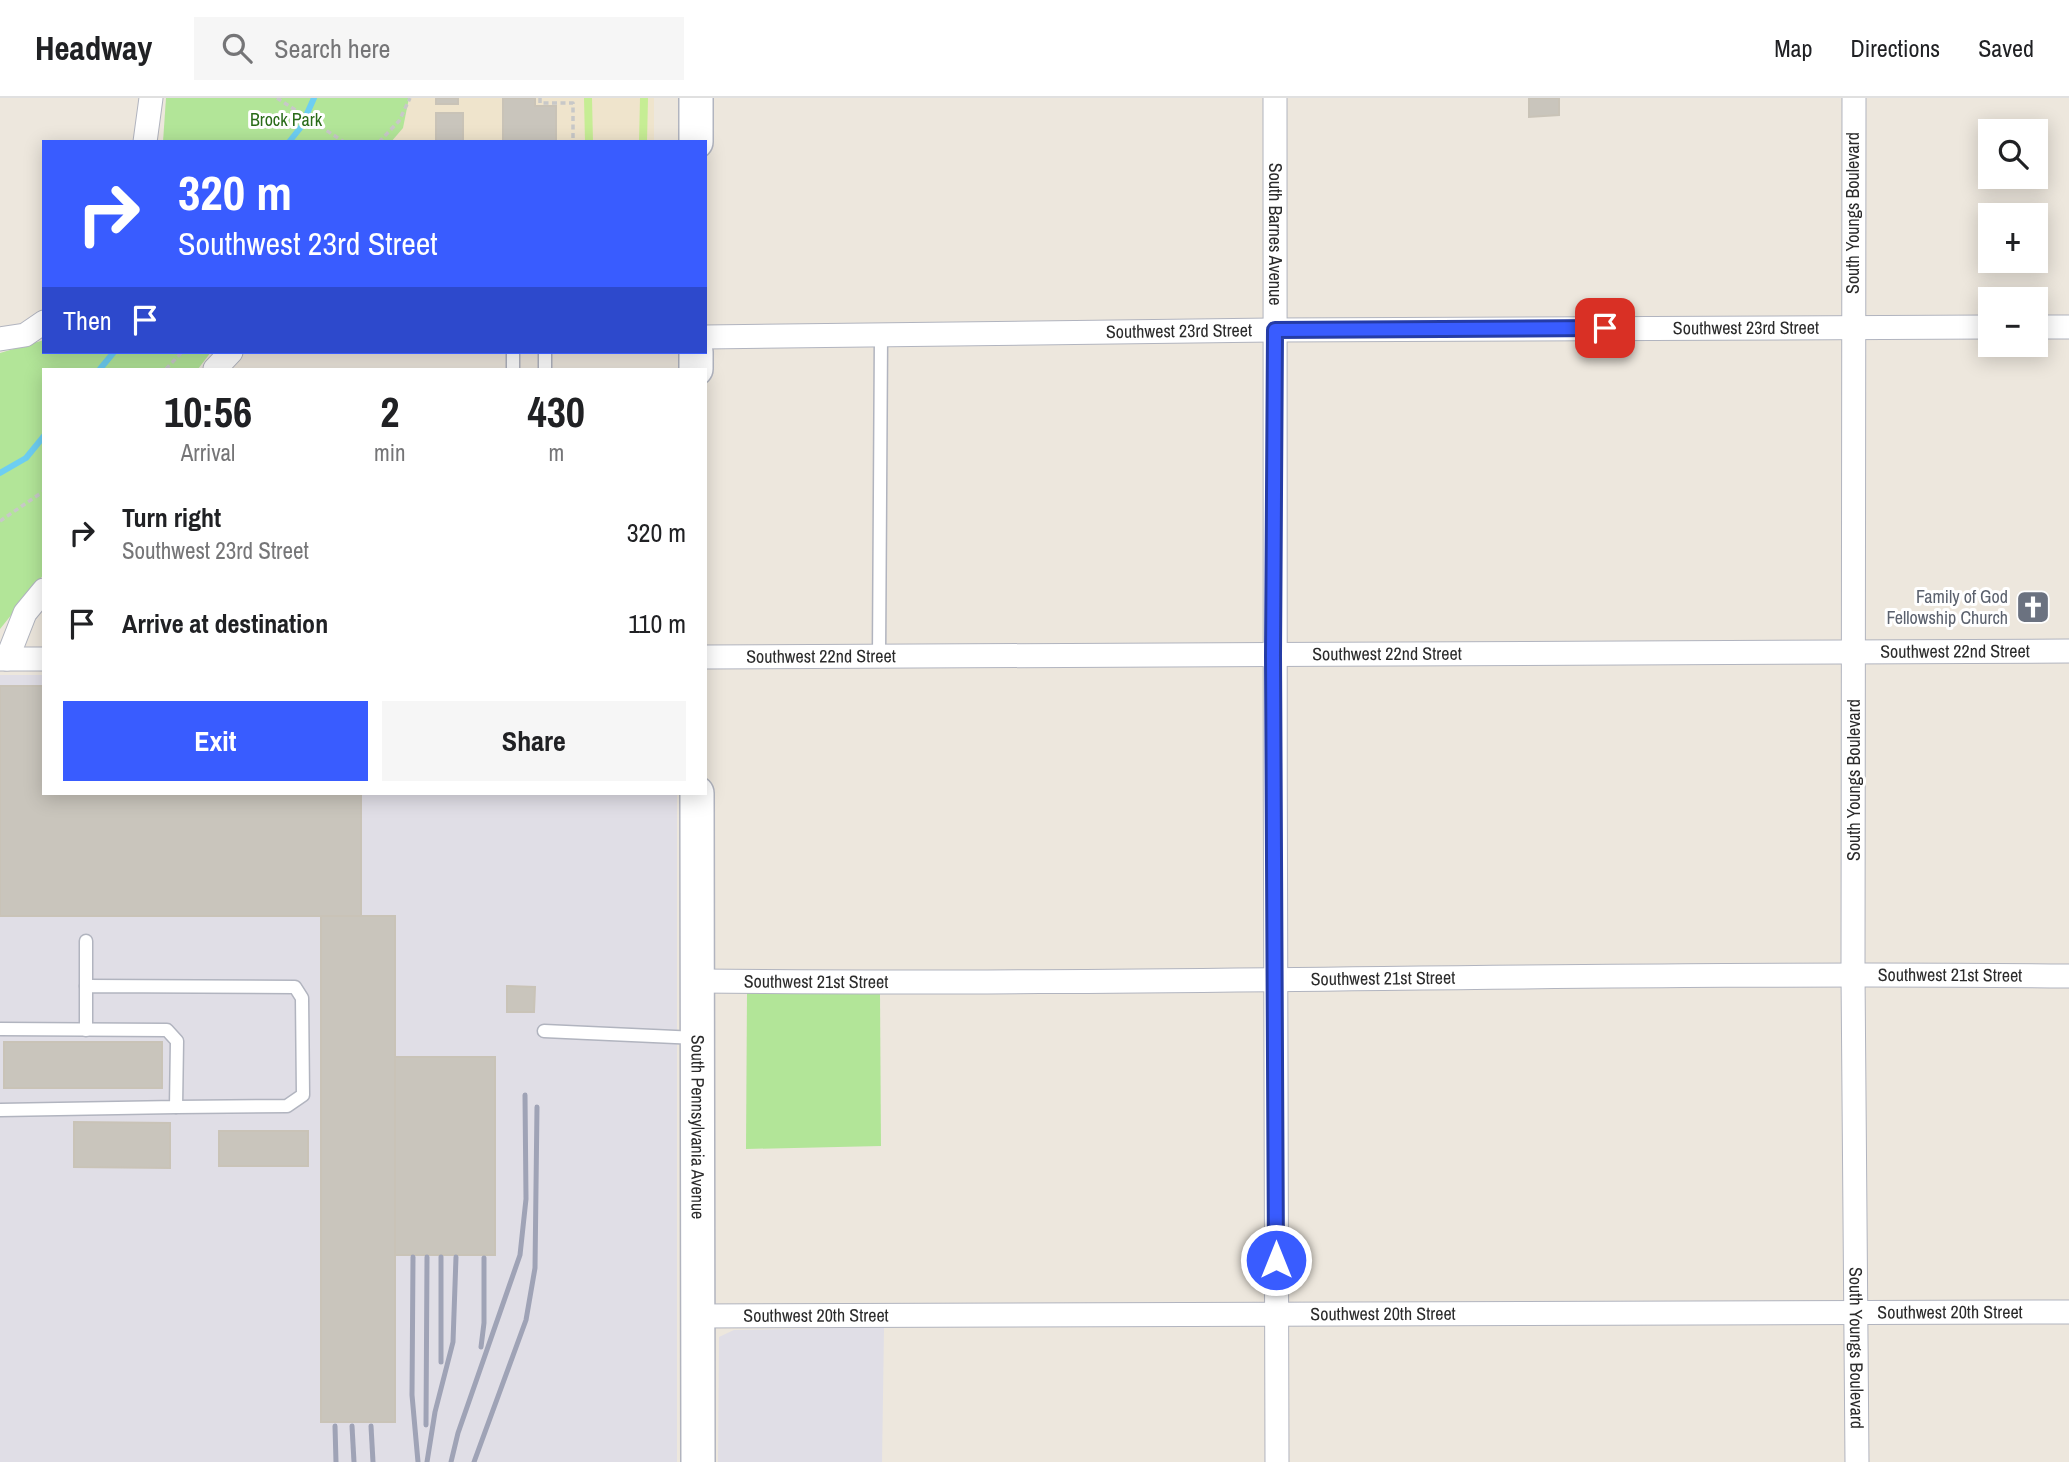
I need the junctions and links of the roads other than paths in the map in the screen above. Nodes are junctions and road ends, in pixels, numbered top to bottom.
1 (151, 98) edge
2 (696, 98) edge
3 (1275, 98) edge
4 (1854, 98) edge
5 (145, 140) edge
6 (696, 140) edge
7 (1853, 326) junction
8 (37, 327) edge
9 (1978, 327) edge
10 (2048, 327) edge
11 (2069, 327) edge
12 (1275, 330) junction
13 (881, 335) junction
14 (707, 337) edge
15 (0, 339) edge
16 (229, 354) edge
17 (216, 368) edge
18 (42, 593) edge
19 (1855, 650) junction
20 (2069, 651) edge
21 (1273, 656) junction
22 (707, 657) edge
23 (879, 657) junction
24 (4, 659) edge
25 (42, 659) edge
26 (696, 795) edge
27 (86, 941) dead end
28 (1853, 974) junction
29 (2069, 976) edge
30 (697, 981) junction
31 (1277, 981) junction
32 (86, 986) junction
33 (0, 1029) edge
34 (86, 1030) junction
35 (544, 1031) dead end
36 (697, 1038) junction
37 (176, 1107) junction
38 (0, 1110) edge
39 (1856, 1310) junction
40 (2069, 1312) edge
41 (697, 1316) junction
42 (1276, 1316) junction
43 (698, 1462) edge
44 (1277, 1462) edge
45 (1857, 1462) edge

1 - 5 street
2 - 6 main road
3 - 12 street, South Barnes Avenue
4 - 7 street, South Youngs Boulevard
7 - 9 street, Southwest 23rd Street
7 - 12 street, Southwest 23rd Street
7 - 19 street, South Youngs Boulevard
8 - 15 street
10 - 11 street
12 - 13 street, Southwest 23rd Street
12 - 21 street, South Barnes Avenue
13 - 14 street, Southwest 23rd Street
13 - 23 lane
16 - 17 street
18 - 24 street
19 - 20 street, Southwest 22nd Street
19 - 21 street, Southwest 22nd Street
19 - 28 street, South Youngs Boulevard
21 - 23 street, Southwest 22nd Street
21 - 31 street, South Barnes Avenue
22 - 23 street, Southwest 22nd Street
24 - 25 street
26 - 30 main road, South Pennsylvania Avenue
27 - 32 lane
28 - 29 street, Southwest 21st Street
28 - 31 street, Southwest 21st Street
28 - 39 street, South Youngs Boulevard
30 - 31 street, Southwest 21st Street
30 - 36 main road, South Pennsylvania Avenue
31 - 42 street, South Barnes Avenue
32 - 34 lane
32 - 37 lane
33 - 34 lane
34 - 37 lane
35 - 36 lane
36 - 41 main road, South Pennsylvania Avenue
37 - 38 lane
39 - 40 street, Southwest 20th Street
39 - 42 street, Southwest 20th Street
39 - 45 street, South Youngs Boulevard
41 - 42 street, Southwest 20th Street
41 - 43 main road, South Pennsylvania Avenue
42 - 44 street, South Barnes Avenue

